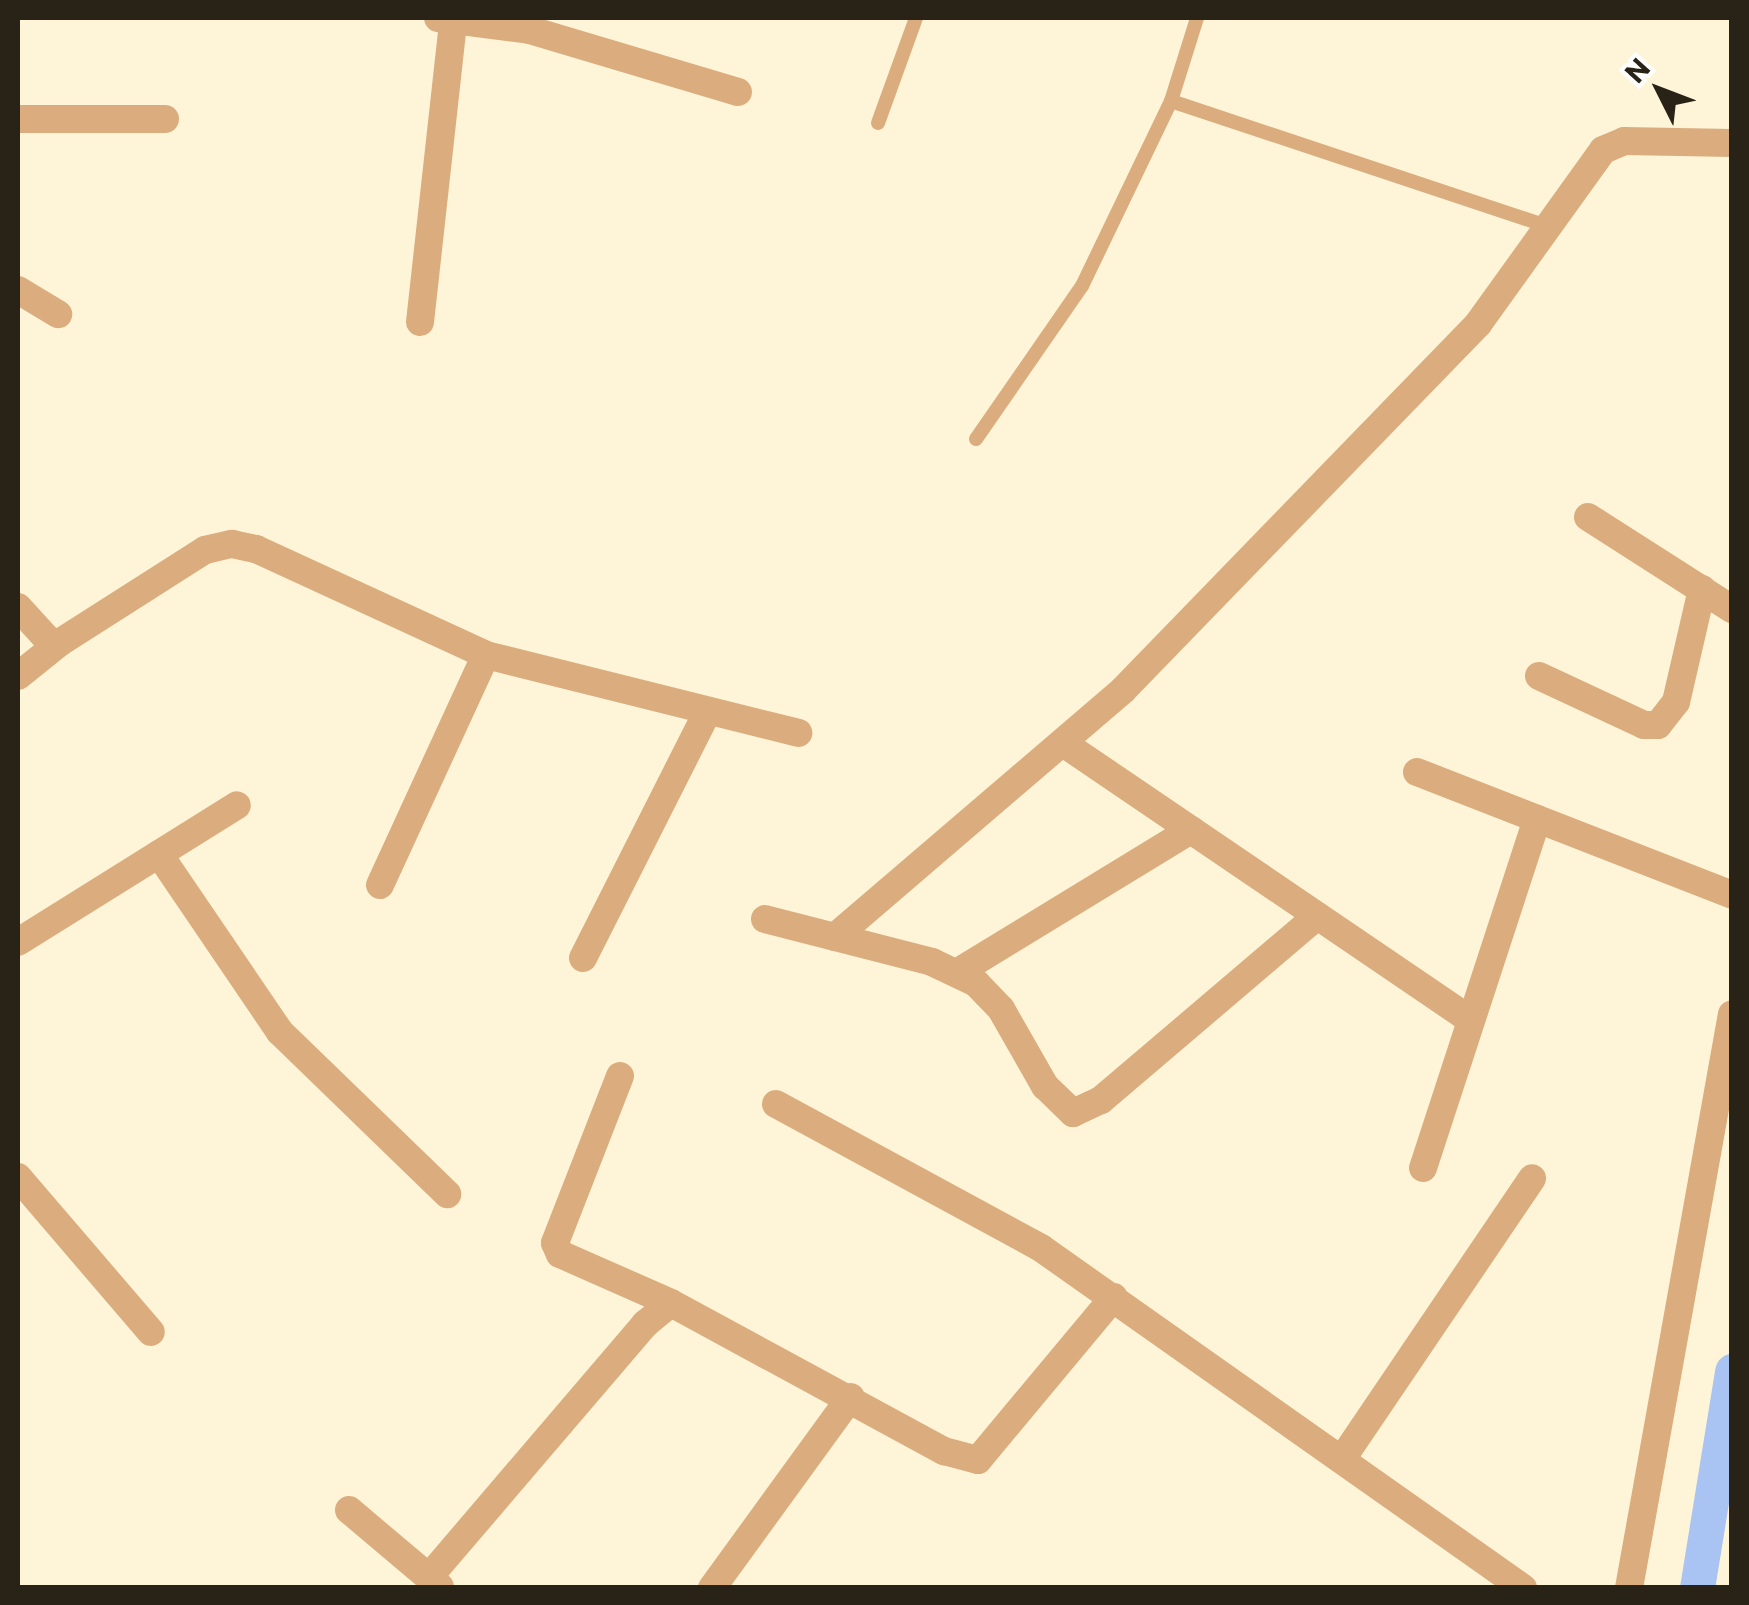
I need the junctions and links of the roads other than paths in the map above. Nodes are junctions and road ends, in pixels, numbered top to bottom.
1 (916, 18) edge
2 (1197, 18) edge
3 (445, 19) edge
4 (530, 24) edge
5 (738, 92) dead end
6 (1171, 100) junction
7 (165, 118) dead end
8 (18, 119) edge
9 (878, 123) dead end
10 (1732, 143) edge
11 (1551, 227) junction
12 (18, 290) edge
13 (58, 314) dead end
14 (420, 322) dead end
15 (976, 439) dead end
16 (1588, 516) dead end
17 (1702, 589) junction
18 (18, 607) edge
19 (1732, 609) edge
20 (59, 642) junction
21 (486, 655) junction
22 (18, 676) edge
23 (1539, 676) dead end
24 (708, 711) junction
25 (798, 733) dead end
26 (1063, 743) junction
27 (1417, 772) dead end
28 (237, 805) dead end
29 (1538, 819) junction
30 (1191, 830) junction
31 (159, 854) junction
32 (380, 885) dead end
33 (1732, 895) edge
34 (1317, 916) junction
35 (765, 920) dead end
36 (835, 938) junction
37 (18, 942) edge
38 (584, 958) dead end
39 (958, 972) junction
40 (1732, 1014) edge
41 (1471, 1020) junction
42 (620, 1076) dead end
43 (776, 1104) dead end
44 (1423, 1168) dead end
45 (18, 1177) edge
46 (1532, 1178) dead end
47 (447, 1194) dead end
48 (1114, 1297) junction
49 (671, 1304) junction
50 (151, 1332) dead end
51 (851, 1397) junction
52 (1342, 1459) junction
53 (349, 1510) dead end
54 (435, 1582) edge
55 (712, 1588) edge
56 (1523, 1588) edge
57 (1629, 1588) edge

1 - 9 lane
2 - 6 lane
3 - 4 street
3 - 14 street
4 - 5 street
6 - 11 lane
6 - 15 lane
7 - 8 street
10 - 11 street
11 - 26 street
12 - 13 street
16 - 17 street
17 - 19 street
17 - 23 street
18 - 20 street
20 - 21 street
20 - 22 street
21 - 24 street
21 - 32 street
24 - 25 street
24 - 38 street
26 - 30 street
26 - 36 street
27 - 29 street
28 - 31 street
29 - 33 street
29 - 41 street
30 - 34 street
30 - 39 street
31 - 37 street
31 - 47 street
34 - 39 street
34 - 41 street
35 - 36 street
36 - 39 street
40 - 57 street
41 - 44 street
42 - 49 street
43 - 48 street
45 - 50 street
46 - 52 street
48 - 51 street
48 - 52 street
49 - 51 street
49 - 54 street
51 - 55 street
52 - 56 street
53 - 54 street

